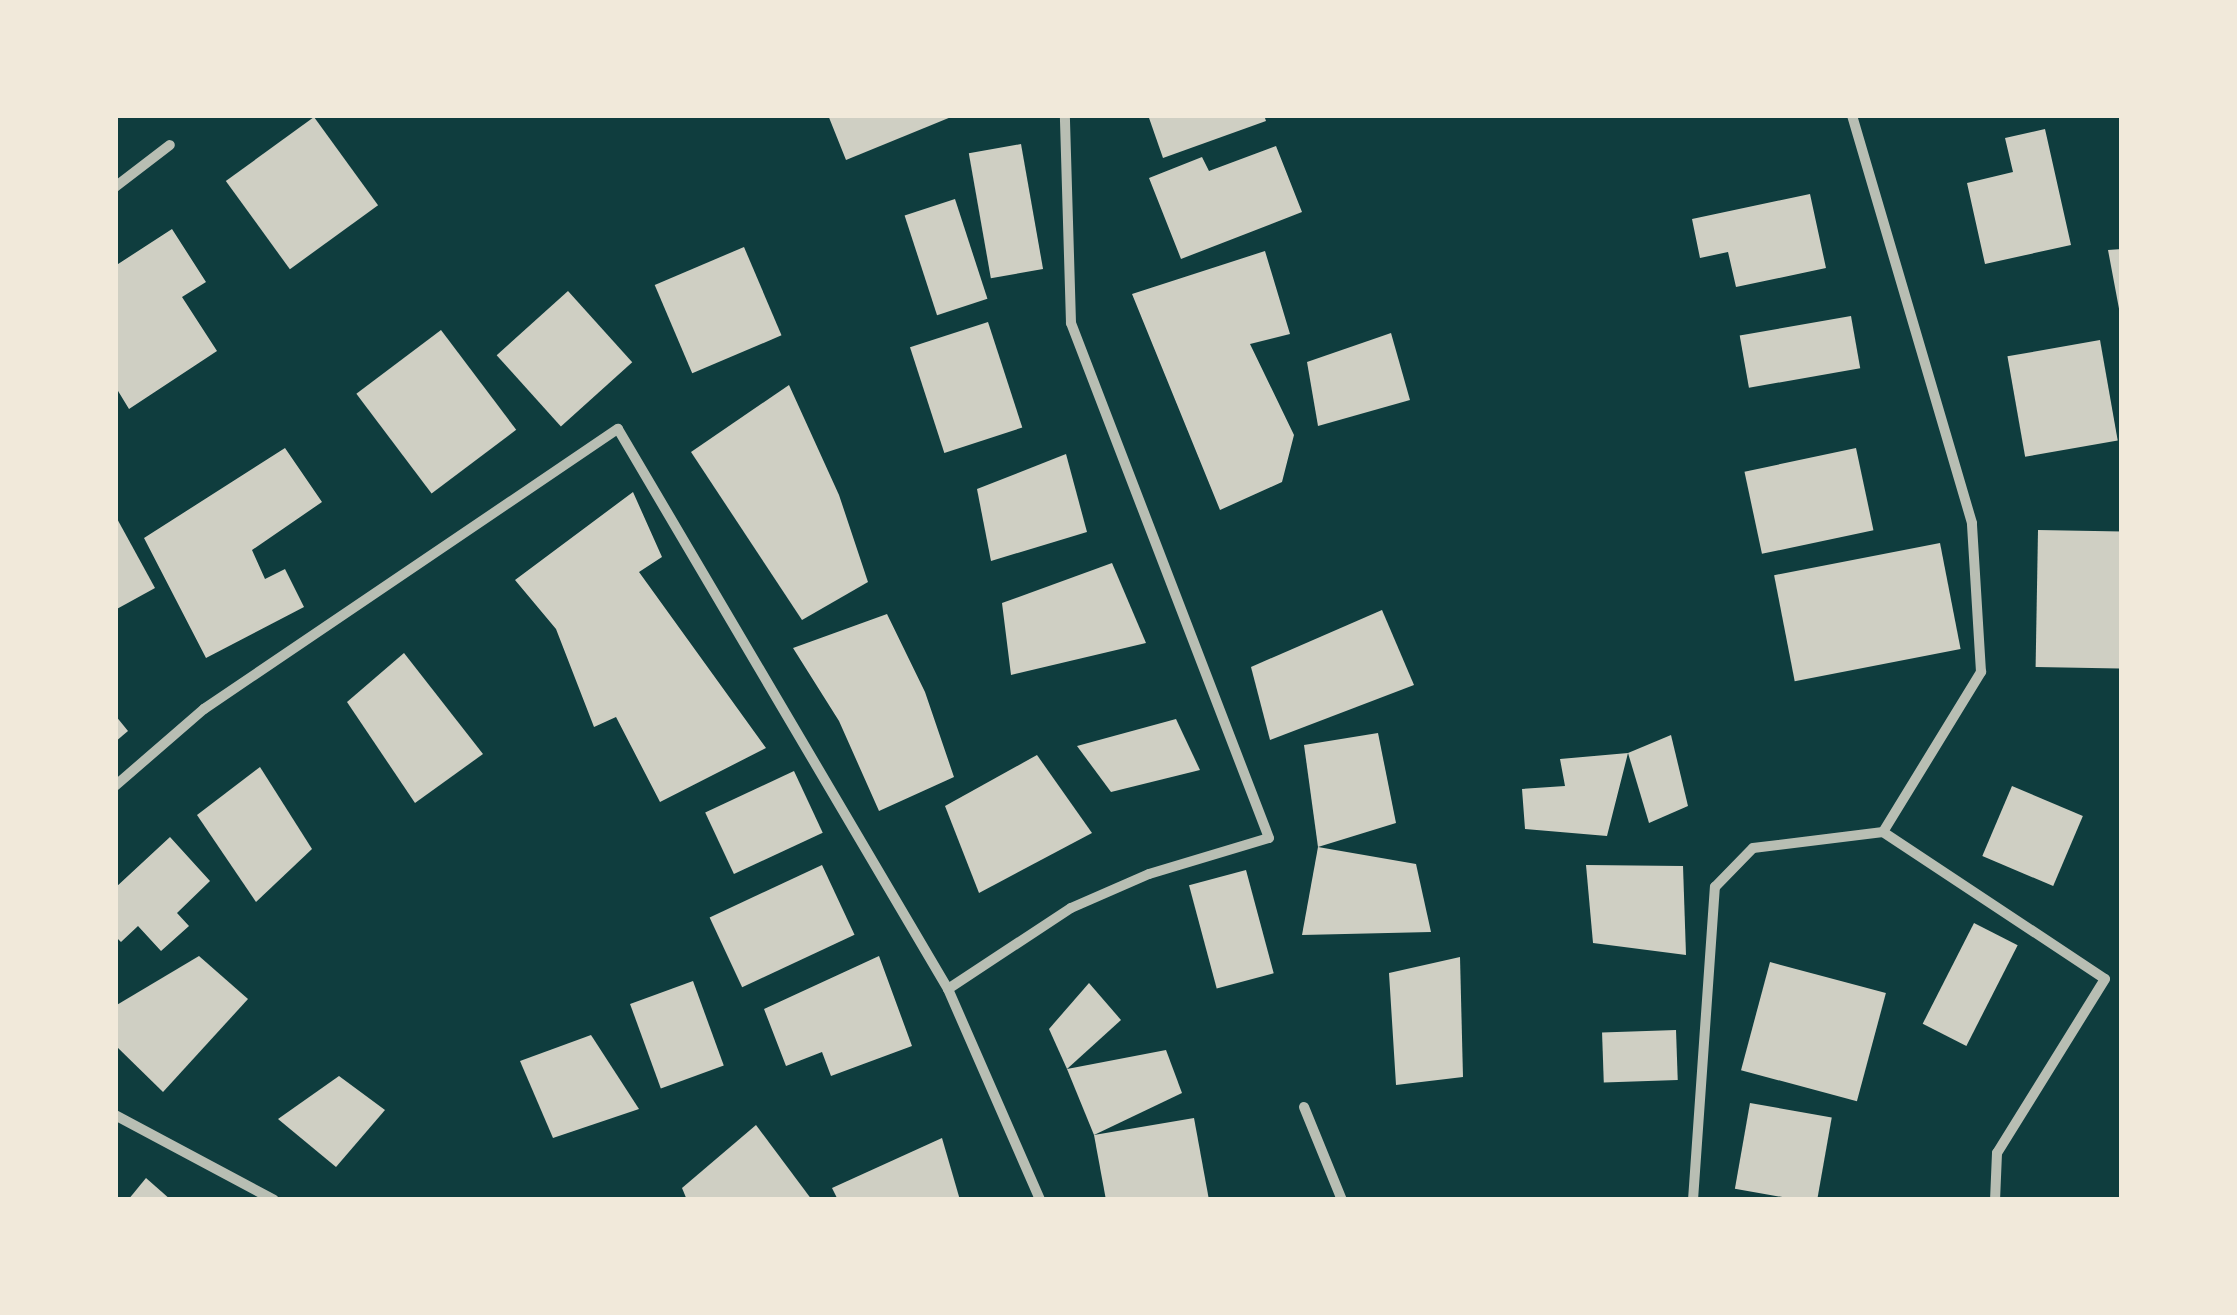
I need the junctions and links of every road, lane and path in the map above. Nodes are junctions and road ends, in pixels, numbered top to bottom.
1 (1065, 115) edge
2 (1852, 115) edge
3 (170, 145) dead end
4 (115, 187) edge
5 (115, 786) edge
6 (1883, 832) junction
7 (948, 989) junction
8 (1304, 1107) dead end
9 (115, 1116) edge
10 (274, 1200) edge
11 (1040, 1200) edge
12 (1342, 1200) edge
13 (1693, 1200) edge
14 (1995, 1200) edge

1 - 7 street
2 - 6 street
3 - 4 street
5 - 7 street
6 - 13 street
6 - 14 street
7 - 11 street
8 - 12 street
9 - 10 street

